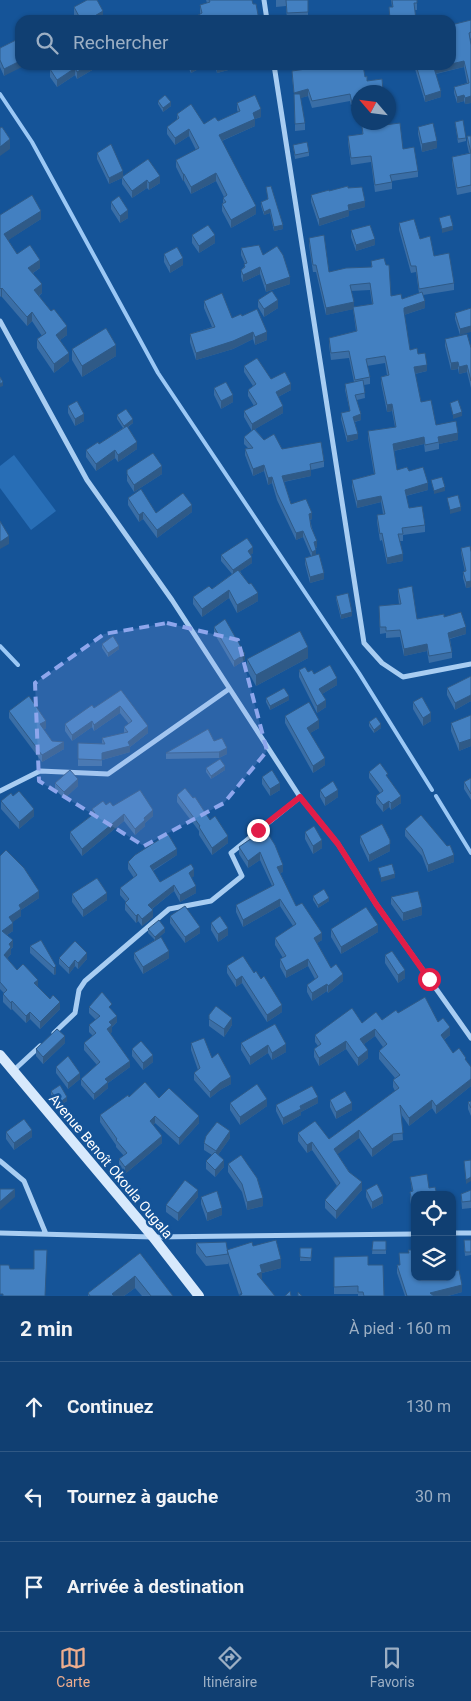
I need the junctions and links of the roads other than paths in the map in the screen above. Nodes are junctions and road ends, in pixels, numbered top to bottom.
1 (264, 0) edge
2 (266, 15) edge
3 (275, 70) edge
4 (0, 321) edge
5 (471, 664) edge
6 (229, 689) junction
7 (0, 790) edge
8 (300, 797) junction
9 (471, 1038) edge
10 (0, 1055) edge
11 (13, 1071) junction
12 (0, 1161) edge
13 (456, 1233) edge
14 (471, 1233) edge
15 (0, 1234) edge
16 (46, 1234) junction
17 (411, 1234) edge
18 (154, 1237) junction
19 (199, 1296) edge

1 - 2 street
3 - 5 street
4 - 6 street
6 - 7 street
6 - 8 street
8 - 9 street
8 - 11 street
10 - 11 street, Avenue Benoît Okoula Ougala
11 - 18 street, Avenue Benoît Okoula Ougala
12 - 16 street
13 - 14 street
15 - 16 street
16 - 18 street
17 - 18 street
18 - 19 street, Avenue Benoît Okoula Ougala

